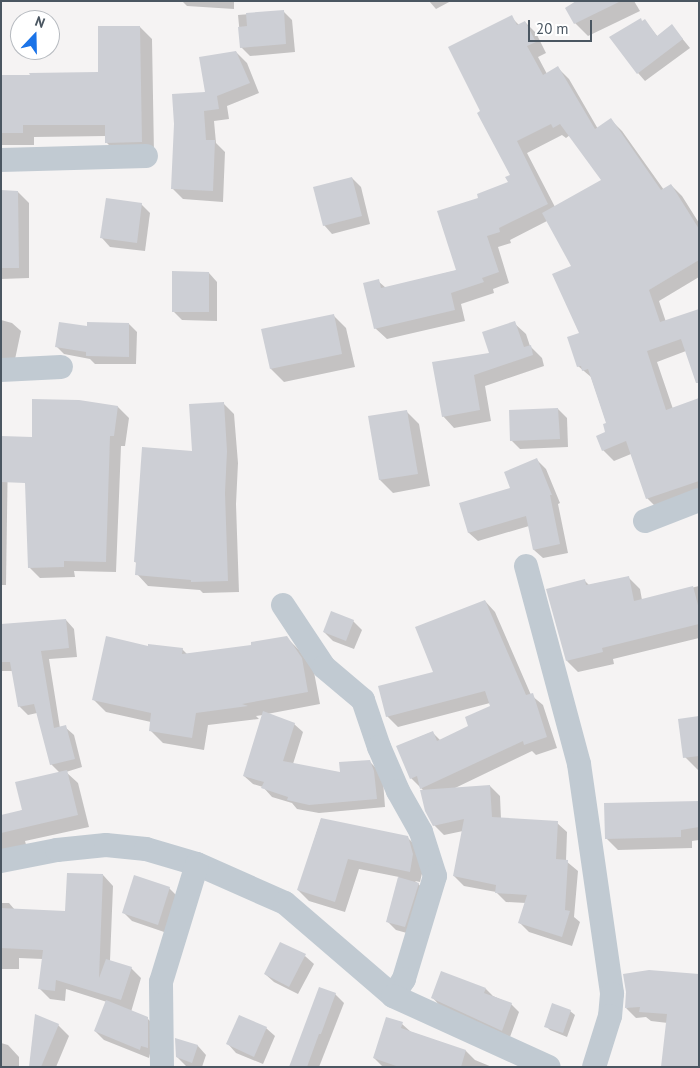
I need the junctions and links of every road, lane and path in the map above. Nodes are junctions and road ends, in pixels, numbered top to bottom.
1 (146, 156) dead end
2 (1, 160) edge
3 (61, 367) dead end
4 (1, 370) edge
5 (699, 500) edge
6 (645, 521) dead end
7 (526, 566) dead end
8 (283, 606) dead end
9 (1, 861) edge
10 (197, 864) junction
11 (393, 996) junction
12 (162, 1067) edge
13 (549, 1067) edge
14 (594, 1067) edge

1 - 2 street
3 - 4 street
5 - 6 street
7 - 14 street
8 - 11 street
9 - 10 street
10 - 11 street
10 - 12 street
11 - 13 street

